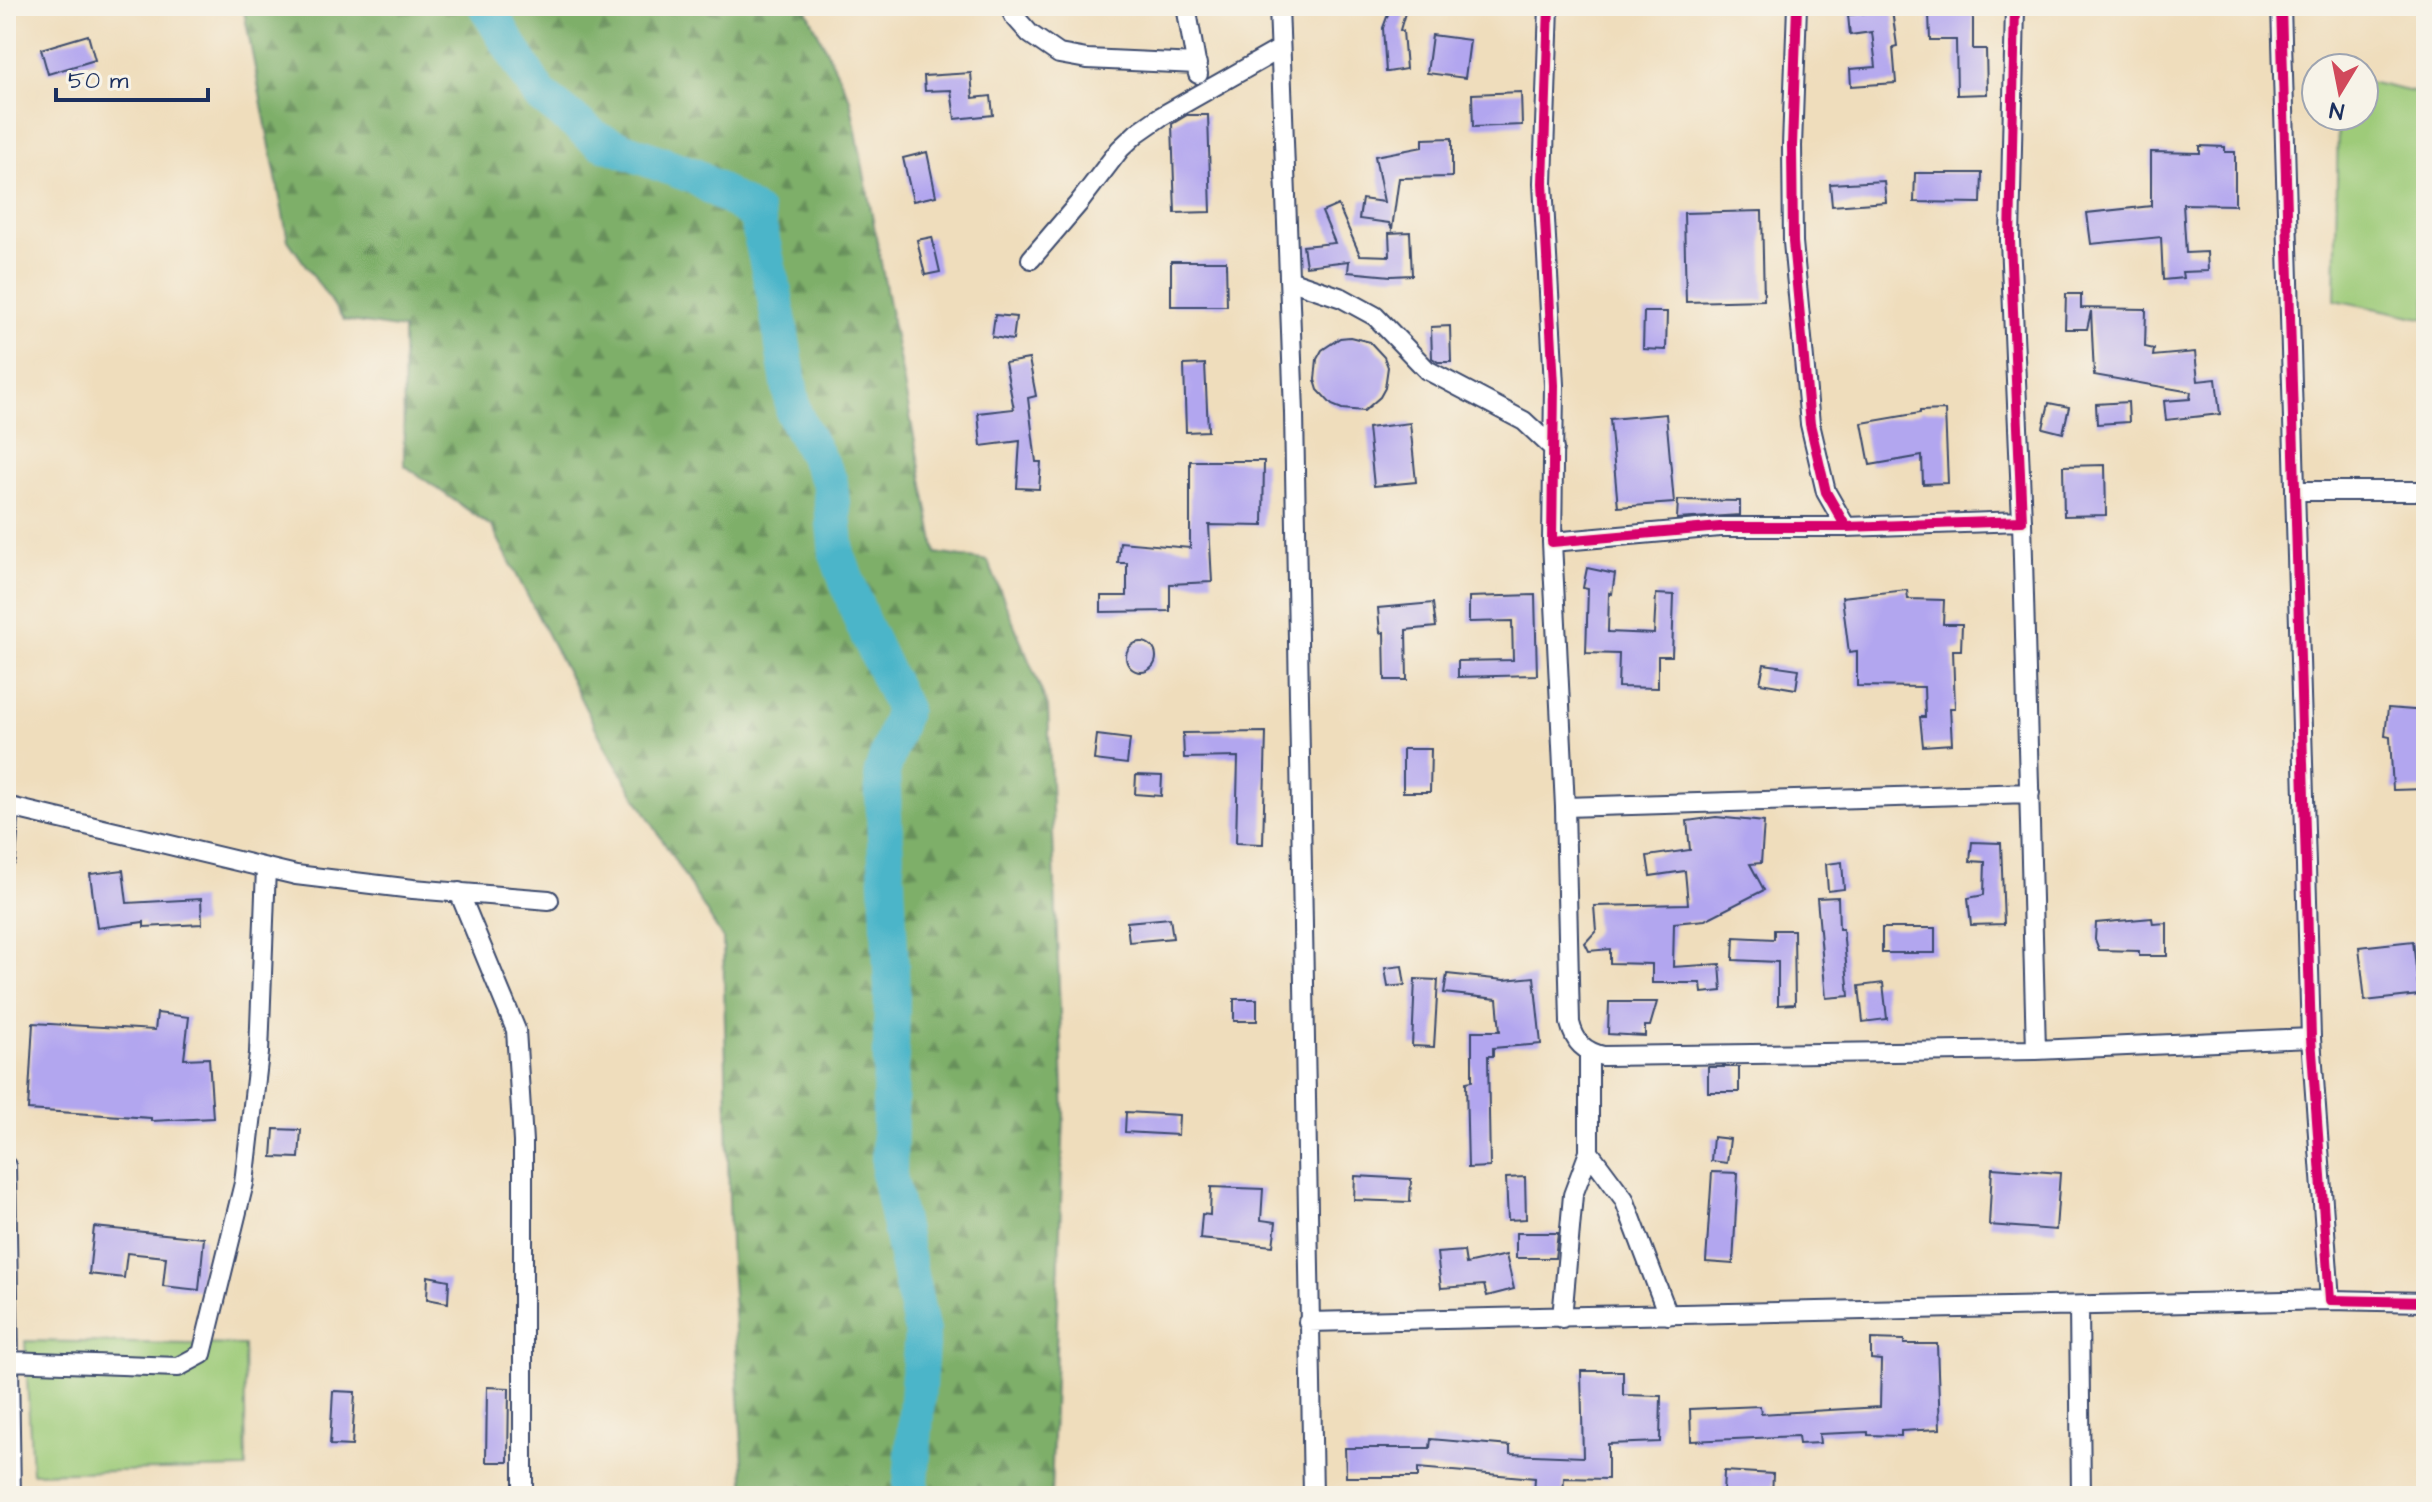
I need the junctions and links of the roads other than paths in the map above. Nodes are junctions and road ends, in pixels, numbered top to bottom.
1 (1009, 6) edge
2 (1186, 6) edge
3 (1279, 6) edge
4 (1549, 6) edge
5 (1797, 6) edge
6 (2015, 6) edge
7 (2281, 6) edge
8 (1280, 49) junction
9 (1197, 64) junction
10 (1201, 94) junction
11 (1031, 259) dead end
12 (1289, 280) junction
13 (1554, 449) junction
14 (2295, 491) junction
15 (2426, 491) edge
16 (2022, 521) junction
17 (1846, 527) junction
18 (1552, 542) junction
19 (2030, 793) junction
20 (8, 807) edge
21 (1565, 807) junction
22 (6, 859) edge
23 (266, 868) junction
24 (459, 892) junction
25 (549, 900) dead end
26 (2311, 1038) junction
27 (2036, 1050) junction
28 (1589, 1052) junction
29 (1589, 1152) junction
30 (6, 1166) edge
31 (2330, 1300) junction
32 (2426, 1302) edge
33 (2079, 1307) junction
34 (1668, 1315) junction
35 (1562, 1318) junction
36 (1308, 1322) junction
37 (9, 1361) junction
38 (11, 1496) edge
39 (523, 1496) edge
40 (1313, 1496) edge
41 (2081, 1496) edge

1 - 9 street
2 - 9 street
3 - 8 street
4 - 13 street
5 - 17 street
6 - 16 street
7 - 14 street
8 - 10 street
8 - 12 street
9 - 10 street
10 - 11 street
12 - 13 street
12 - 36 street
13 - 18 street
14 - 15 street
14 - 26 street
16 - 17 street
16 - 19 street
17 - 18 street
18 - 21 street
19 - 21 street
19 - 27 street
20 - 22 street
20 - 23 street
21 - 28 street
23 - 24 street
23 - 37 street
24 - 25 street
24 - 39 street
26 - 27 street
26 - 31 street
27 - 28 street
28 - 29 street
29 - 34 street
29 - 35 street
30 - 37 street
31 - 32 street
31 - 33 street
33 - 34 street
33 - 41 street
34 - 35 street
35 - 36 street
36 - 40 street
37 - 38 street

